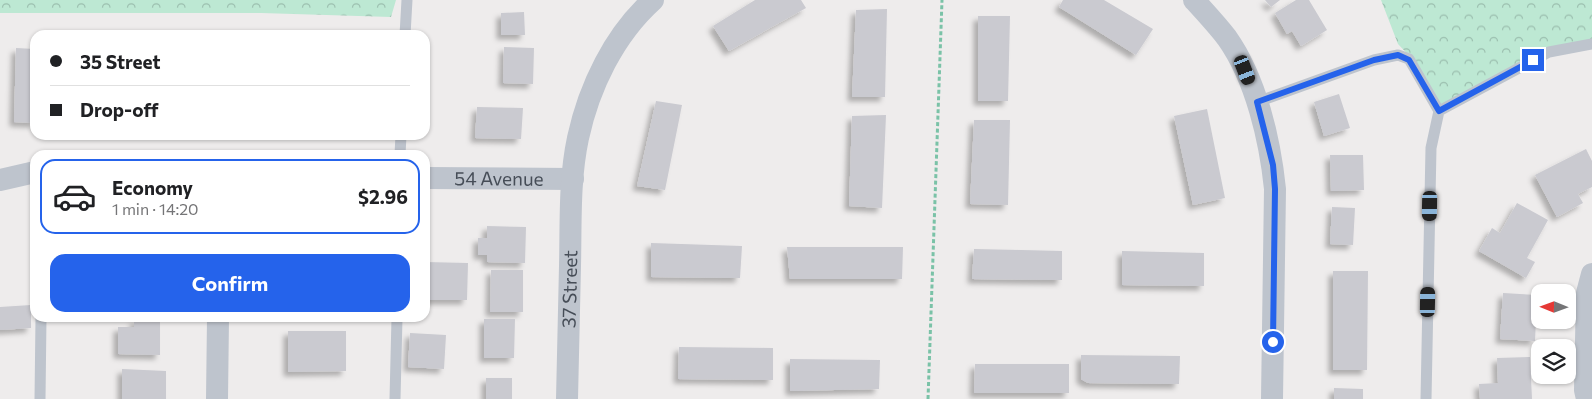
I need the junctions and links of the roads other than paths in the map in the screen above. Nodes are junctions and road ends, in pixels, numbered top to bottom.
1 (407, 0) edge
2 (1194, 0) edge
3 (648, 1) edge
4 (405, 30) edge
5 (1592, 44) edge
6 (1257, 102) junction
7 (1439, 111) junction
8 (30, 173) edge
9 (430, 178) edge
10 (573, 179) junction
11 (0, 180) edge
12 (1592, 274) edge
13 (41, 322) edge
14 (218, 322) edge
15 (397, 322) edge
16 (40, 399) edge
17 (217, 399) edge
18 (395, 399) edge
19 (567, 399) edge
20 (1272, 399) edge
21 (1426, 399) edge
22 (1587, 399) edge

1 - 4 lane
2 - 6 street
3 - 10 street, 37 Street
5 - 7 lane
6 - 7 lane
6 - 20 street
7 - 21 lane
8 - 11 street
9 - 10 street, 54 Avenue
10 - 19 street, 37 Street
12 - 22 street
13 - 16 lane
14 - 17 street
15 - 18 lane

